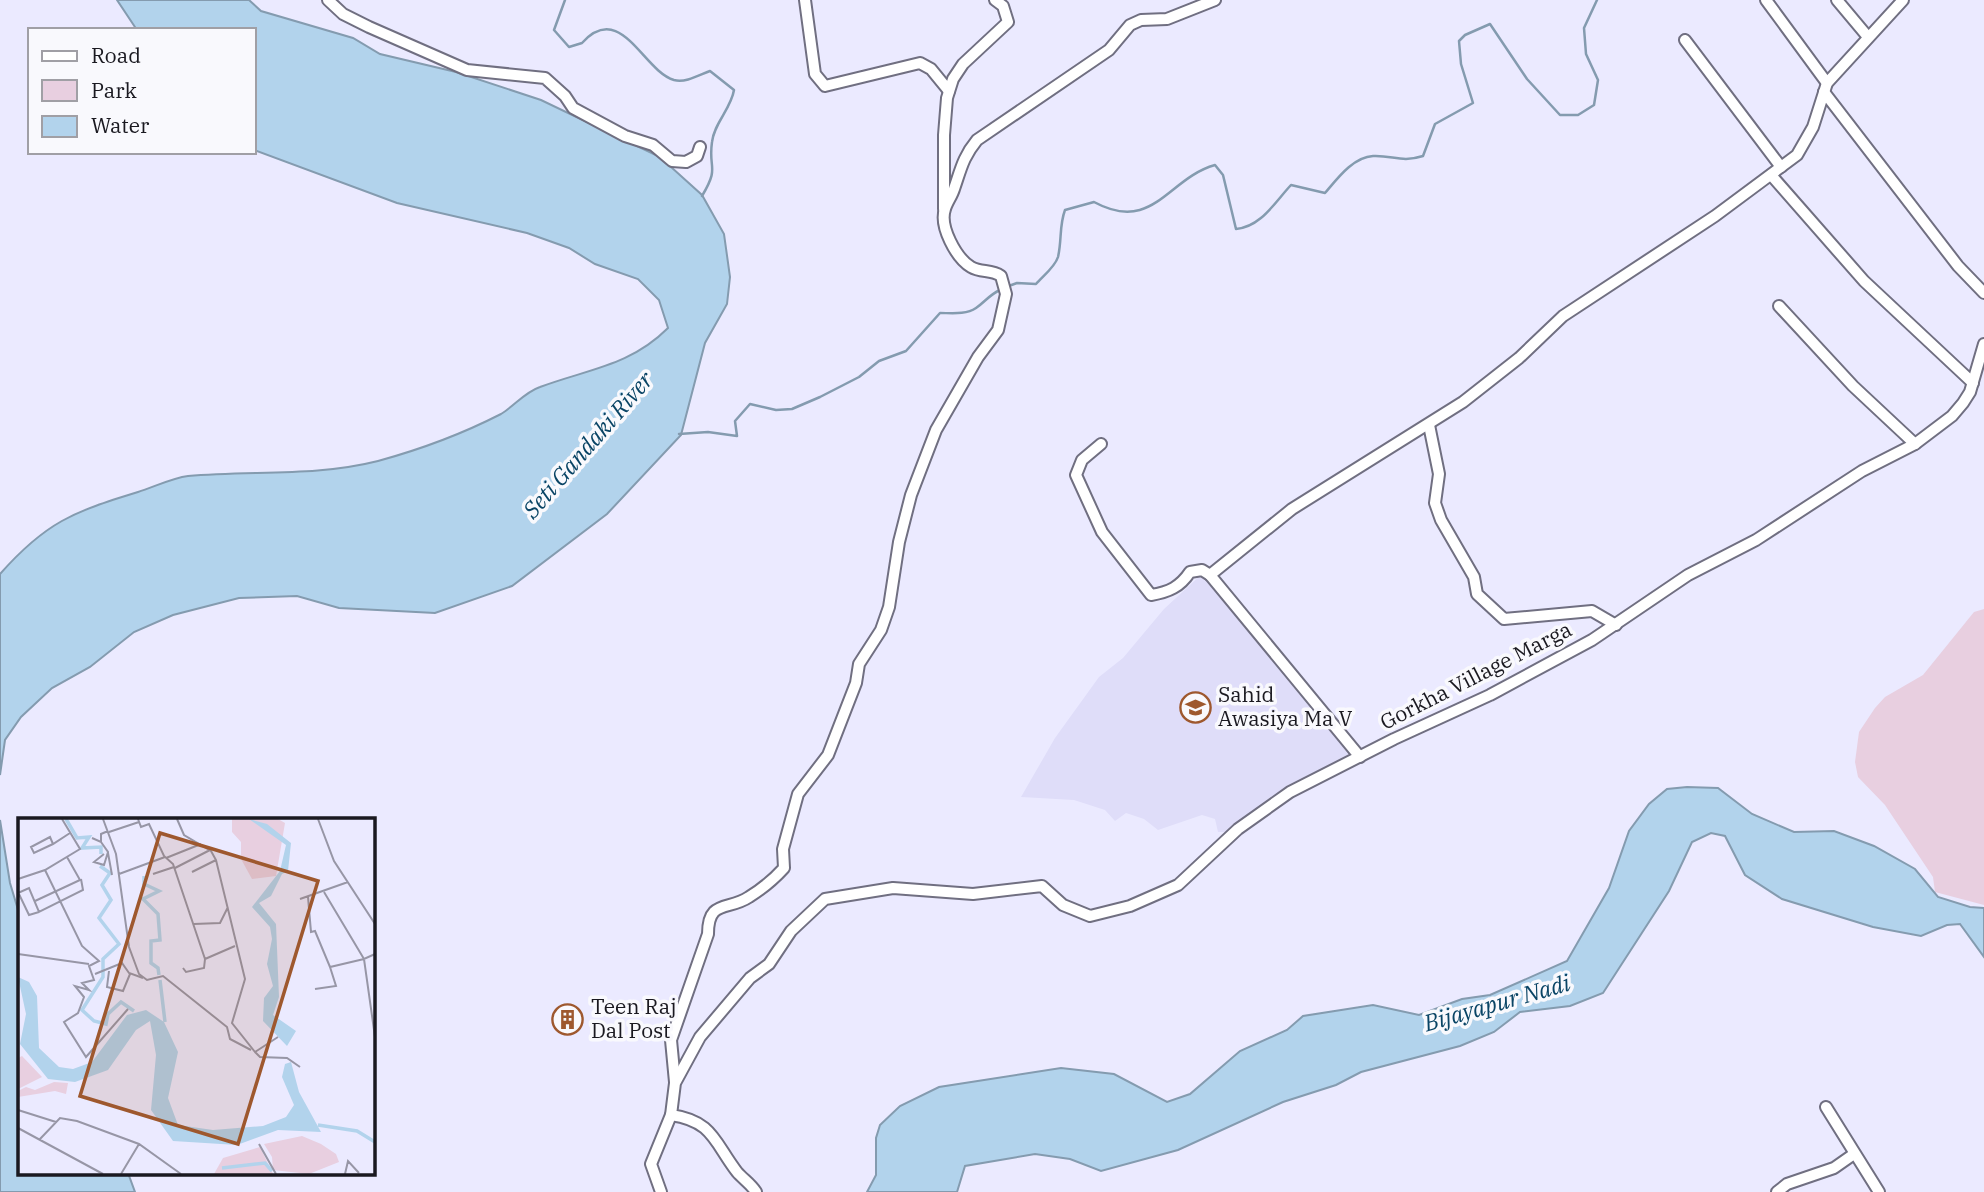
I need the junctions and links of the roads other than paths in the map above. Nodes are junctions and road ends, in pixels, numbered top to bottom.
1 (328, 0) edge
2 (805, 0) edge
3 (995, 0) edge
4 (1216, 0) edge
5 (1766, 0) edge
6 (1837, 0) edge
7 (1903, 0) edge
8 (1868, 37) junction
9 (1685, 40) dead end
10 (1825, 87) junction
11 (949, 91) junction
12 (700, 147) dead end
13 (1781, 167) junction
14 (1770, 175) junction
15 (944, 209) junction
16 (1984, 293) edge
17 (1779, 306) dead end
18 (1984, 344) edge
19 (1973, 383) junction
20 (1429, 425) junction
21 (1101, 444) dead end
22 (1915, 444) junction
23 (1210, 575) junction
24 (1616, 625) junction
25 (1360, 757) junction
26 (675, 1083) junction
27 (1826, 1107) dead end
28 (671, 1115) junction
29 (1854, 1154) junction
30 (661, 1192) edge
31 (756, 1192) edge
32 (1777, 1192) edge
33 (1880, 1192) edge

1 - 12 street
2 - 11 street
3 - 11 street
4 - 15 street
5 - 10 street
6 - 8 street
7 - 8 street
8 - 10 street
9 - 13 street
10 - 13 street
10 - 16 street
11 - 15 street
13 - 14 street
14 - 19 street
14 - 20 street
15 - 26 street
17 - 22 street
18 - 19 street, Gorkha Village Marga
19 - 22 street, Gorkha Village Marga
20 - 23 street
20 - 24 street
21 - 23 street
22 - 24 street, Gorkha Village Marga
23 - 25 street
24 - 25 street, Gorkha Village Marga
25 - 26 street, Gorkha Village Marga
26 - 28 street, Gorkha Village Marga
27 - 29 street
28 - 30 street, Gorkha Village Marga
28 - 31 street
29 - 32 street
29 - 33 street

